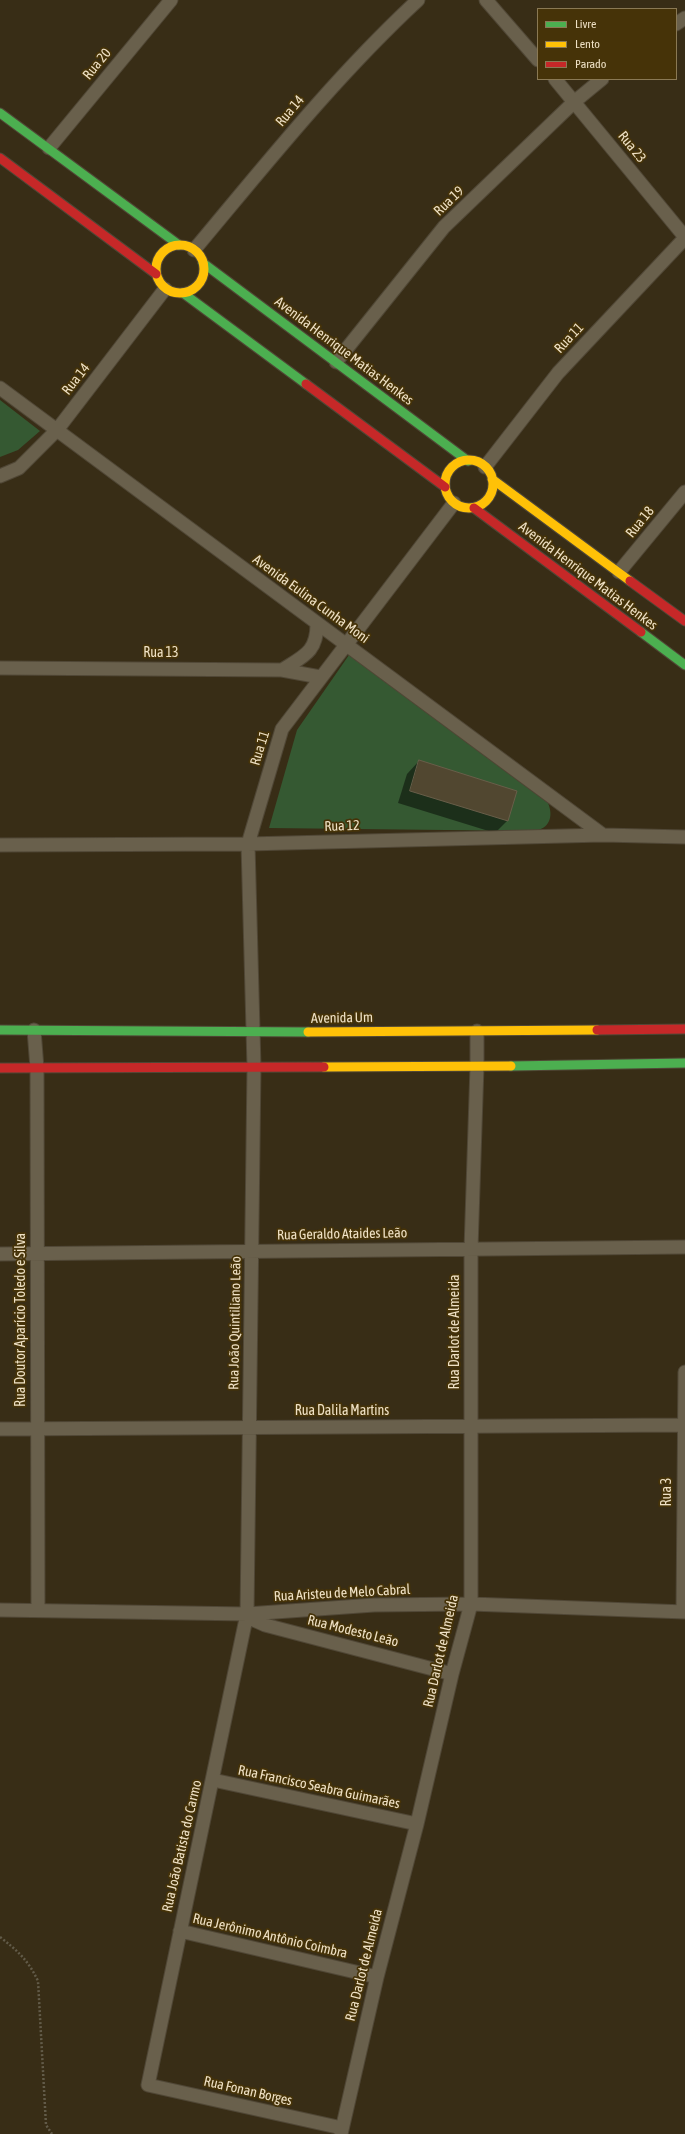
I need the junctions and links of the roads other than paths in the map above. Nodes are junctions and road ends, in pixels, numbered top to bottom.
1 (171, 0) edge
2 (418, 0) edge
3 (486, 0) edge
4 (537, 59) edge
5 (556, 80) edge
6 (601, 80) edge
7 (574, 102) junction
8 (0, 113) edge
9 (49, 148) junction
10 (0, 158) edge
11 (685, 237) edge
12 (179, 245) junction
13 (194, 250) junction
14 (203, 264) junction
15 (156, 274) junction
16 (166, 289) junction
17 (183, 293) junction
18 (336, 362) junction
19 (0, 388) edge
20 (57, 430) junction
21 (468, 460) junction
22 (485, 467) junction
23 (0, 476) edge
24 (492, 479) junction
25 (445, 487) junction
26 (685, 492) edge
27 (454, 503) junction
28 (474, 508) junction
29 (619, 572) junction
30 (685, 620) edge
31 (317, 624) junction
32 (347, 645) junction
33 (685, 665) edge
34 (0, 668) edge
35 (282, 670) junction
36 (320, 677) junction
37 (603, 835) junction
38 (685, 836) edge
39 (248, 844) junction
40 (0, 845) edge
41 (685, 1029) edge
42 (0, 1030) edge
43 (34, 1030) junction
44 (477, 1030) junction
45 (253, 1033) junction
46 (685, 1063) edge
47 (477, 1066) junction
48 (254, 1067) junction
49 (0, 1068) edge
50 (36, 1068) junction
51 (685, 1247) edge
52 (472, 1249) junction
53 (252, 1251) junction
54 (37, 1253) junction
55 (0, 1254) edge
56 (685, 1372) edge
57 (684, 1425) edge
58 (471, 1426) junction
59 (250, 1428) junction
60 (0, 1429) edge
61 (38, 1429) junction
62 (471, 1604) junction
63 (0, 1610) edge
64 (38, 1610) junction
65 (684, 1612) edge
66 (247, 1615) junction
67 (452, 1674) junction
68 (213, 1780) junction
69 (417, 1824) junction
70 (180, 1931) junction
71 (377, 1977) junction
72 (148, 2084) joint
73 (342, 2131) edge

1 - 9 street, Rua 20
2 - 13 street, Rua 14
3 - 4 street
5 - 7 street, Rua 23
6 - 7 street, Rua 19
7 - 11 street, Rua 23
7 - 18 street, Rua 19
8 - 9 street
9 - 12 street
10 - 15 street
11 - 22 street, Rua 11
12 - 13 street
12 - 15 street
13 - 14 street
14 - 17 street
14 - 18 street, Avenida Henrique Matias Henkes
15 - 16 street
16 - 17 street
16 - 20 street, Rua 14
17 - 25 street
18 - 21 street, Avenida Henrique Matias Henkes
19 - 20 street, Avenida Eulina Cunha Moni
20 - 23 street, Rua 14
20 - 31 street, Avenida Eulina Cunha Moni
21 - 22 street
21 - 25 street
22 - 24 street
24 - 28 street
24 - 29 street, Avenida Henrique Matias Henkes
25 - 27 street
26 - 29 street, Rua 18
27 - 28 street
27 - 32 street, Rua 11
28 - 33 street, Avenida Henrique Matias Henkes
29 - 30 street, Avenida Henrique Matias Henkes
31 - 32 street, Avenida Eulina Cunha Moni
31 - 35 street
32 - 36 street, Rua 11
32 - 37 street, Avenida Eulina Cunha Moni
34 - 35 street, Rua 13
35 - 36 street, Rua 13
36 - 39 street, Rua 11
37 - 38 street, Rua 12
37 - 39 street, Rua 12
39 - 40 street, Rua 12
39 - 45 street, Rua 11
41 - 44 street, Avenida Um
42 - 43 street, Avenida Um
43 - 45 street, Avenida Um
43 - 50 street, Rua Doutor Aparício Toledo e Silva
44 - 45 street, Avenida Um
44 - 47 street, Rua Darlot de Almeida
45 - 48 street, Rua João Quintiliano Leão
46 - 47 street
47 - 48 street
47 - 52 street, Rua Darlot de Almeida
48 - 50 street
48 - 53 street, Rua João Quintiliano Leão
49 - 50 street
50 - 54 street, Rua Doutor Aparício Toledo e Silva
51 - 52 street, Rua Geraldo Ataides Leão
52 - 53 street, Rua Geraldo Ataides Leão
52 - 58 street, Rua Darlot de Almeida
53 - 54 street, Rua Geraldo Ataides Leão
53 - 59 street, Rua João Quintiliano Leão
54 - 55 street, Rua Geraldo Ataides Leão
54 - 61 street, Rua Doutor Aparício Toledo e Silva
56 - 57 street, Rua 3
57 - 58 street, Rua Dalila Martins
57 - 65 street, Rua 3
58 - 59 street, Rua Dalila Martins
58 - 62 street, Rua Darlot de Almeida
59 - 61 street, Rua Dalila Martins
59 - 66 street, Rua João Quintiliano Leão
60 - 61 street, Rua Dalila Martins
61 - 64 street, Rua Doutor Aparício Toledo e Silva
62 - 65 street, Rua Aristeu de Melo Cabral
62 - 66 street, Rua Aristeu de Melo Cabral
62 - 67 street, Rua Darlot de Almeida
63 - 64 street, Rua Aristeu de Melo Cabral
64 - 66 street, Rua Aristeu de Melo Cabral
66 - 67 street, Rua Modesto Leão
66 - 68 street, Rua João Batista do Carmo
67 - 69 street, Rua Darlot de Almeida
68 - 69 street, Rua Francisco Seabra Guimarães
68 - 70 street, Rua João Batista do Carmo
69 - 71 street, Rua Darlot de Almeida
70 - 71 street, Rua Jerônimo Antônio Coimbra
70 - 72 street, Rua João Batista do Carmo
71 - 73 street, Rua Darlot de Almeida
72 - 73 street, Rua Fonan Borges

